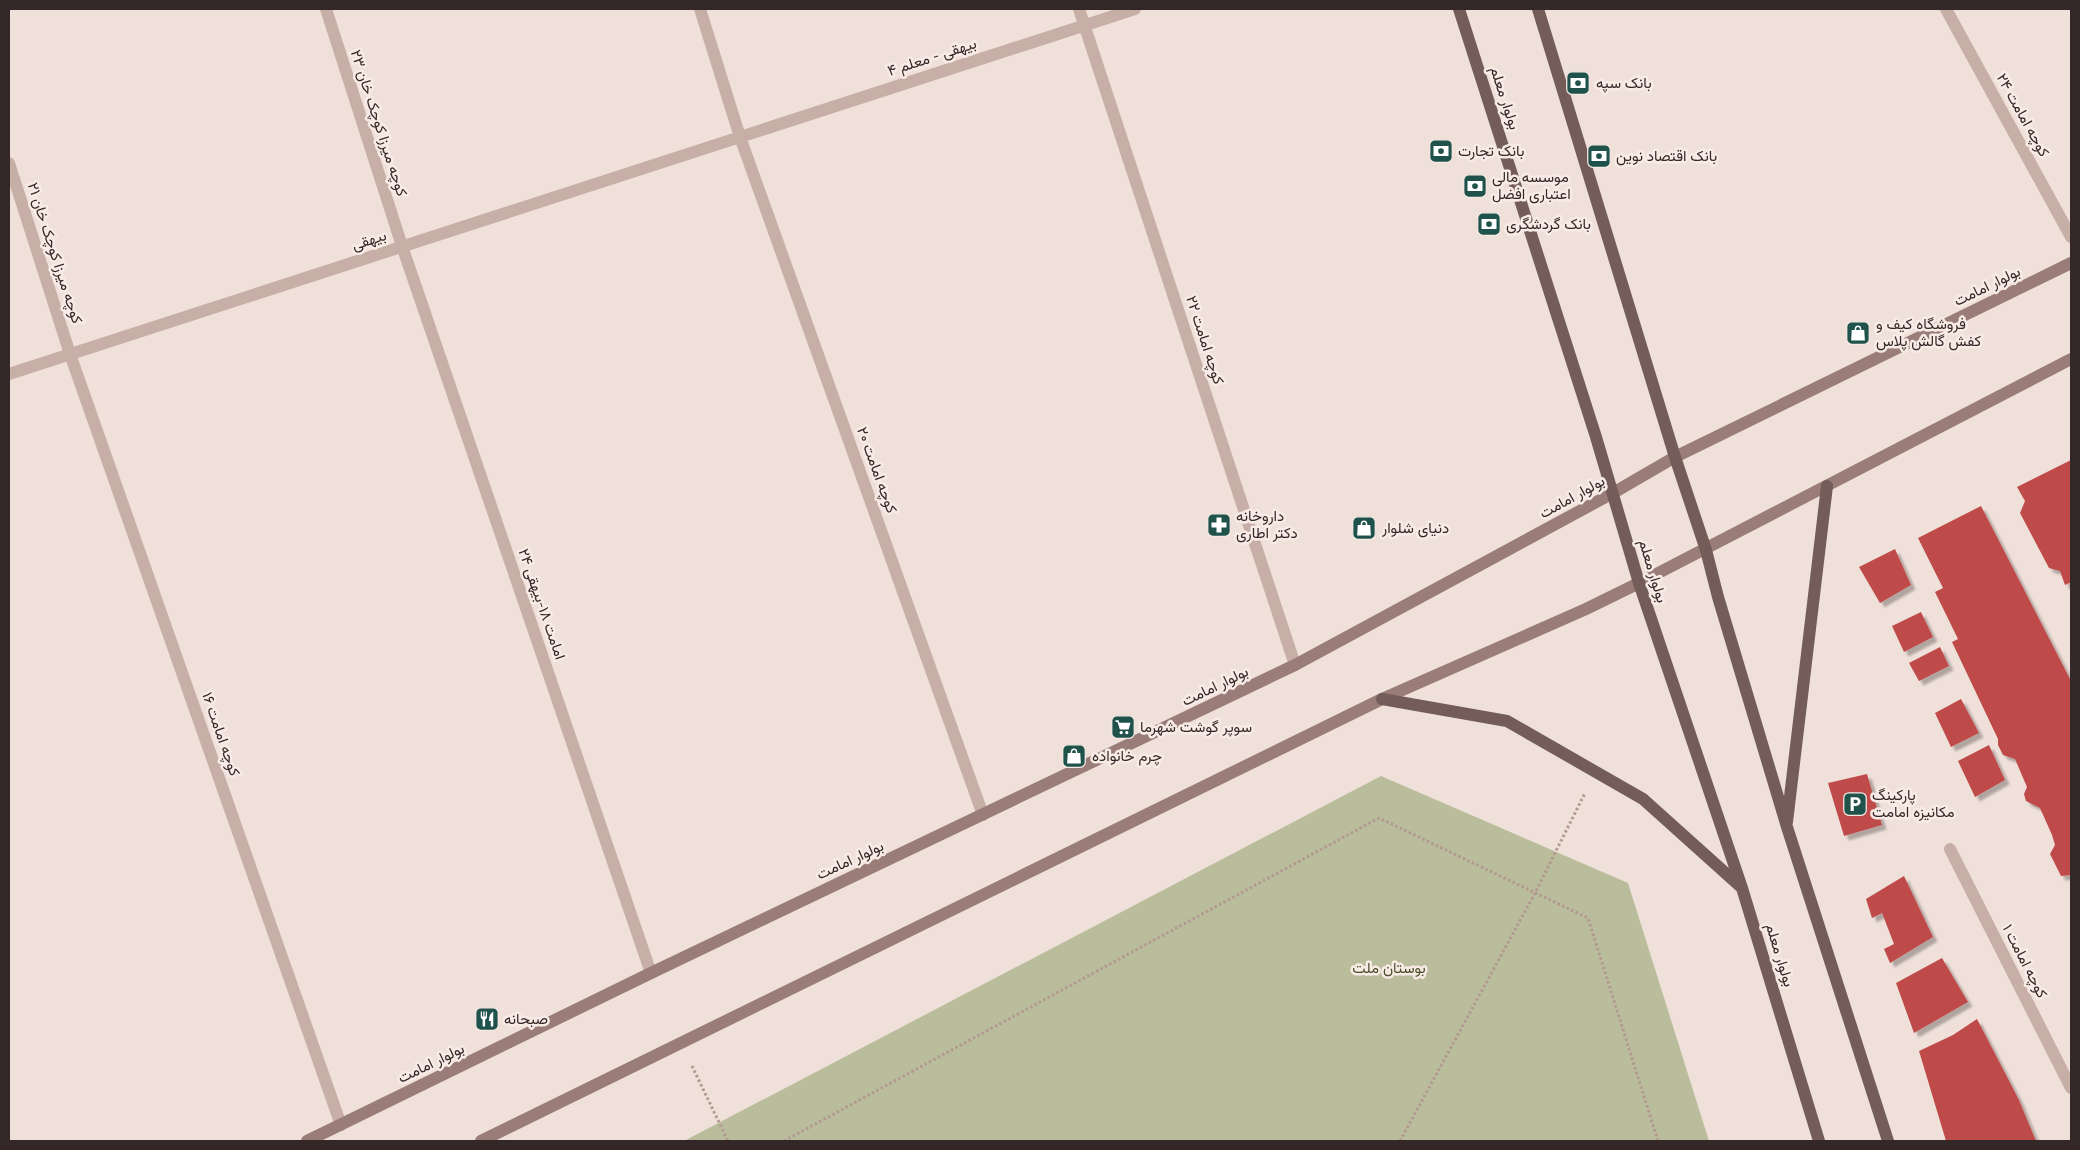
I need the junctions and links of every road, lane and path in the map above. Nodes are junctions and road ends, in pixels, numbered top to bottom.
1 (326, 9) edge
2 (700, 9) edge
3 (1079, 9) edge
4 (1135, 9) edge
5 (1459, 9) edge
6 (1538, 9) edge
7 (1946, 9) edge
8 (1084, 25) junction
9 (740, 137) junction
10 (9, 163) edge
11 (2071, 237) edge
12 (402, 246) junction
13 (2071, 262) edge
14 (70, 354) junction
15 (2071, 359) edge
16 (9, 374) edge
17 (1675, 457) junction
18 (1827, 486) junction
19 (1613, 494) junction
20 (1706, 550) junction
21 (1639, 583) junction
22 (1295, 665) junction
23 (1382, 699) junction
24 (1596, 771) junction
25 (983, 815) junction
26 (1787, 827) junction
27 (1950, 849) dead end
28 (1742, 888) junction
29 (1535, 893) junction
30 (651, 973) junction
31 (682, 1043) junction
32 (2071, 1088) edge
33 (342, 1125) junction
34 (307, 1141) edge
35 (481, 1141) edge
36 (728, 1141) edge
37 (784, 1141) edge
38 (1400, 1141) edge
39 (1658, 1141) edge
40 (1819, 1141) edge
41 (1888, 1141) edge

1 - 12 street, کوچه میرزا کوچک خان ۲۳
2 - 9 street, کوچه امامت ۲۰
3 - 8 street, کوچه امامت ۲۲
4 - 8 street, بیهقی - معلم ۴
5 - 19 main road, بولوار معلم
6 - 17 main road
7 - 11 street, کوچه امامت ۲۴
8 - 9 street, بیهقی - معلم ۴
8 - 22 street, کوچه امامت ۲۲
9 - 12 street, بیهقی
9 - 25 street, کوچه امامت ۲۰
10 - 14 street, کوچه میرزا کوچک خان ۲۱
12 - 14 street, بیهقی
12 - 30 street, امامت ۱۸-بیهقی ۲۴
13 - 17 main road, بولوار امامت
14 - 16 street, بیهقی
14 - 33 street, کوچه امامت ۱۶
15 - 18 main road
17 - 19 main road, بولوار امامت
17 - 20 main road
18 - 20 main road
18 - 26 main road
19 - 21 main road, بولوار معلم
19 - 22 main road, بولوار امامت
20 - 21 main road
20 - 26 main road
21 - 23 main road
21 - 28 main road, بولوار معلم
22 - 25 main road, بولوار امامت
23 - 24 main road
23 - 31 main road
24 - 28 main road
24 - 29 path
25 - 30 main road, بولوار امامت
26 - 41 main road
27 - 32 street, کوچه امامت ۱
28 - 40 main road, بولوار معلم
29 - 37 path
29 - 38 path
29 - 39 path
30 - 33 main road, بولوار امامت
31 - 35 main road
31 - 36 path
33 - 34 main road, بولوار امامت

